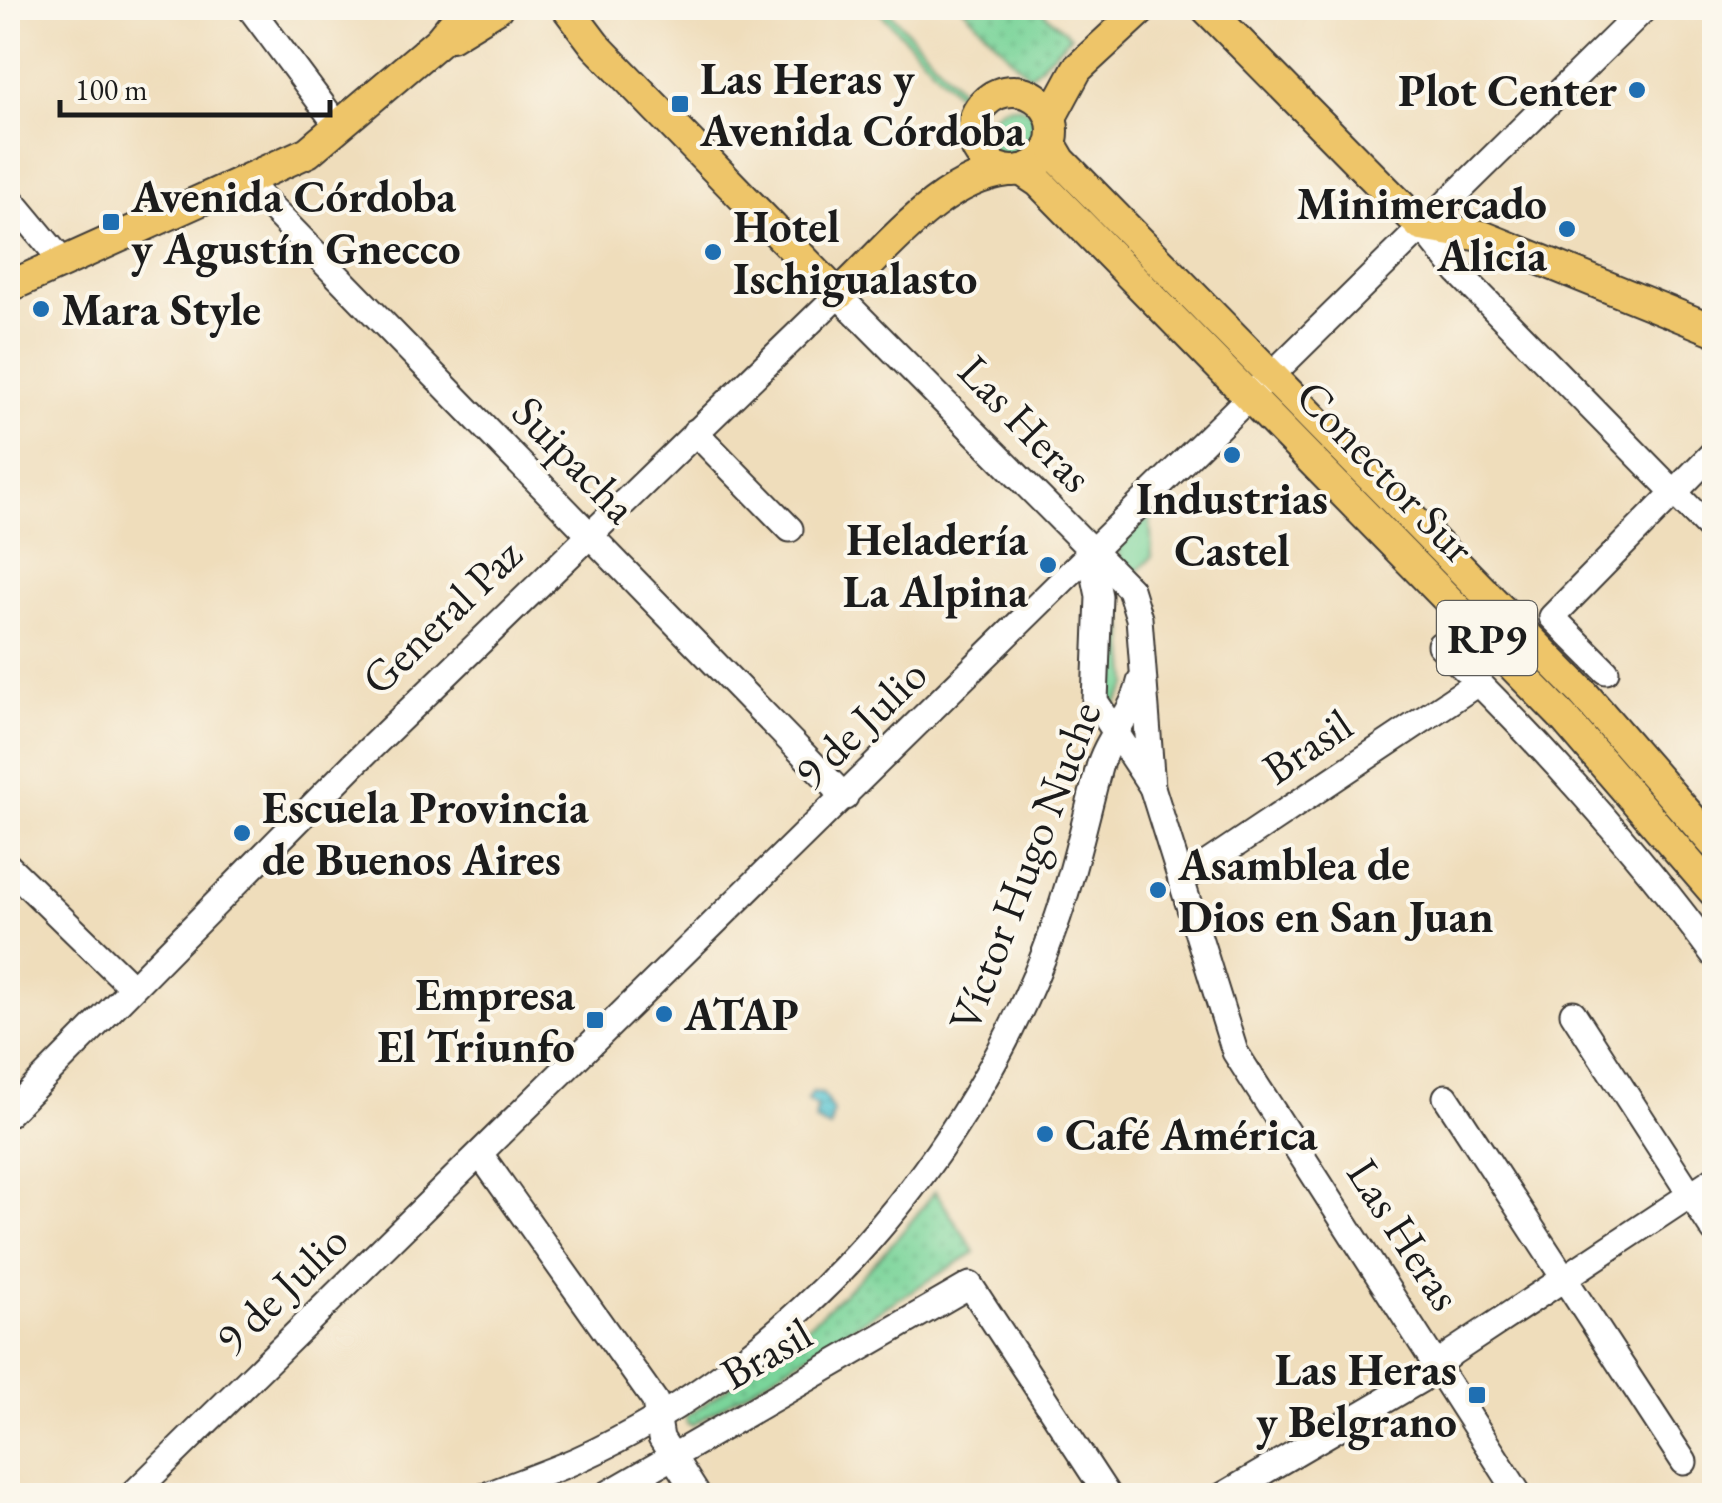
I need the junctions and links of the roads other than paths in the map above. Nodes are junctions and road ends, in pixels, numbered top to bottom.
1 (250, 8) edge
2 (466, 8) edge
3 (497, 8) edge
4 (567, 8) edge
5 (1143, 8) edge
6 (1206, 8) edge
7 (1645, 8) edge
8 (439, 41) junction
9 (1077, 70) junction
10 (1019, 91) junction
11 (338, 126) junction
12 (1051, 131) junction
13 (973, 140) junction
14 (1015, 171) junction
15 (244, 180) junction
16 (948, 193) junction
17 (8, 196) edge
18 (1421, 226) junction
19 (63, 262) junction
20 (8, 287) edge
21 (838, 294) junction
22 (1714, 330) edge
23 (1259, 384) junction
24 (695, 432) junction
25 (1714, 452) edge
26 (1675, 493) junction
27 (790, 529) dead end
28 (1714, 533) edge
29 (589, 535) junction
30 (1090, 553) junction
31 (1440, 645) dead end
32 (1606, 671) dead end
33 (1141, 677) junction
34 (1479, 682) junction
35 (1115, 734) junction
36 (1152, 787) junction
37 (845, 798) junction
38 (1714, 844) edge
39 (8, 866) edge
40 (1181, 881) junction
41 (1714, 892) edge
42 (1714, 955) edge
43 (132, 987) junction
44 (1572, 1013) dead end
45 (1446, 1097) dead end
46 (8, 1114) edge
47 (480, 1154) junction
48 (1714, 1179) edge
49 (1691, 1194) junction
50 (1714, 1231) edge
51 (1564, 1278) junction
52 (1436, 1366) junction
53 (657, 1416) junction
54 (672, 1455) junction
55 (1684, 1462) dead end
56 (131, 1496) edge
57 (484, 1496) edge
58 (604, 1496) edge
59 (698, 1496) edge
60 (1108, 1496) edge
61 (1222, 1496) edge
62 (1520, 1496) edge

1 - 11 street
2 - 8 main road
3 - 8 main road
4 - 21 main road, Las Heras
5 - 9 main road
6 - 18 main road
7 - 18 street, 9 de Julio
8 - 11 main road
9 - 10 main road
9 - 12 main road
10 - 12 main road, Conector Sur / RP9
10 - 13 main road
11 - 15 main road
12 - 14 main road
12 - 23 main road, Conector Sur / RP9
13 - 14 main road, Conector Sur / RP9
13 - 16 main road, General Paz
14 - 16 main road, General Paz
14 - 23 main road, Conector Sur / RP9
15 - 19 main road
15 - 29 street, Suipacha
16 - 21 main road, General Paz
17 - 19 street
18 - 22 main road
18 - 23 street, 9 de Julio
18 - 26 street
19 - 20 main road
21 - 24 street, General Paz
21 - 30 street, Las Heras
23 - 30 street, 9 de Julio
23 - 38 main road, Conector Sur / RP9
23 - 41 main road, Conector Sur / RP9
24 - 27 street
24 - 29 street, General Paz
25 - 26 street
26 - 28 street
26 - 32 street
29 - 37 street, Suipacha
29 - 43 street, General Paz
30 - 33 street, Las Heras
30 - 35 street, Las Heras
30 - 37 street, 9 de Julio
31 - 34 street
33 - 35 street, Víctor Hugo Nuche
33 - 36 street, Las Heras
34 - 40 street, Brasil
34 - 42 street
35 - 36 street, Las Heras
35 - 53 street, Víctor Hugo Nuche
36 - 40 street, Las Heras
37 - 47 street, 9 de Julio
39 - 43 street
40 - 52 street, Las Heras
43 - 46 street, General Paz
44 - 49 street
45 - 51 street
47 - 53 street
47 - 56 street, 9 de Julio
48 - 49 street
49 - 50 street
49 - 51 street
51 - 52 street
51 - 55 street
52 - 61 street
52 - 62 street, Las Heras
53 - 54 street
53 - 57 street, Víctor Hugo Nuche
54 - 58 street, Brasil
54 - 59 street
54 - 60 street, Brasil

